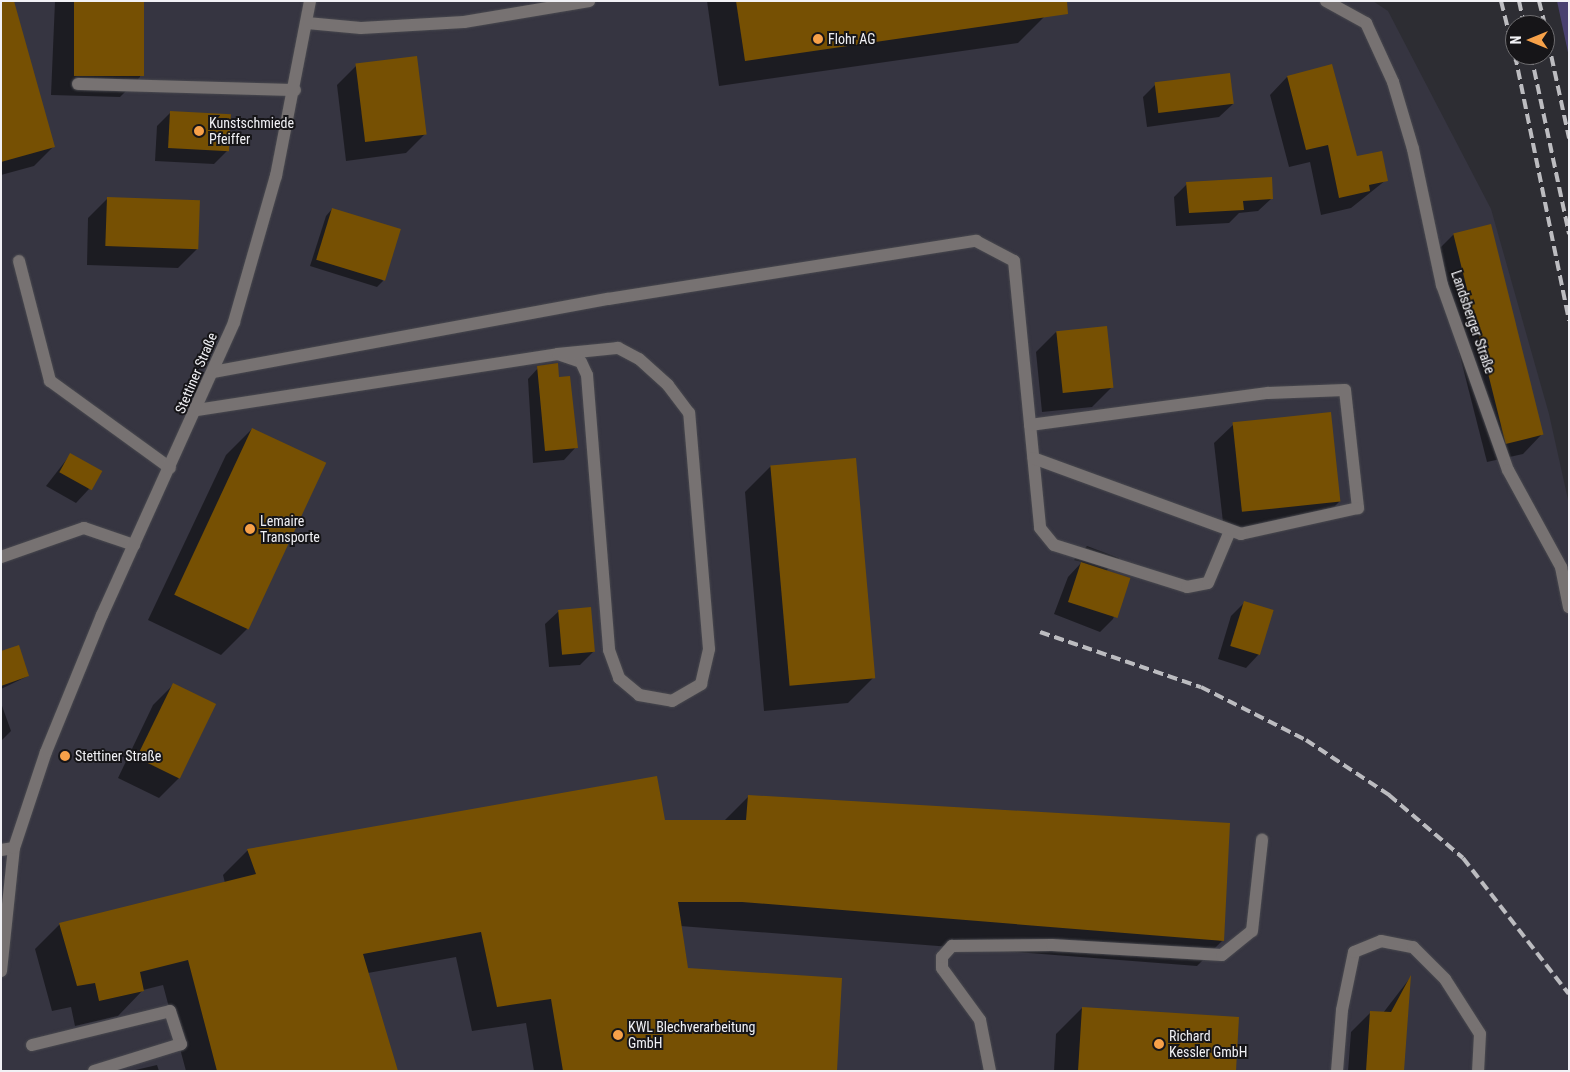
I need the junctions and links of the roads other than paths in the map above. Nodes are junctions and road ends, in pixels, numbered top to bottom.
1 (310, 1) edge
2 (589, 1) edge
3 (1326, 1) edge
4 (307, 23) junction
5 (78, 84) dead end
6 (295, 90) junction
7 (19, 261) dead end
8 (558, 354) junction
9 (213, 372) junction
10 (198, 410) junction
11 (1030, 425) junction
12 (1033, 458) junction
13 (170, 468) junction
14 (1230, 531) junction
15 (134, 545) junction
16 (1, 558) edge
17 (1569, 607) edge
18 (1262, 840) dead end
19 (8, 849) edge
20 (1, 971) edge
21 (32, 1045) dead end
22 (94, 1071) edge
23 (990, 1071) edge
24 (1337, 1071) edge
25 (1478, 1071) edge

1 - 4 street, Stettiner Straße
2 - 4 street
3 - 17 street, Landsberger Straße
4 - 6 street, Stettiner Straße
5 - 6 street
6 - 9 street, Stettiner Straße
7 - 13 street
8 - 8 street
8 - 10 street
9 - 10 street, Stettiner Straße
9 - 11 street
10 - 13 street, Stettiner Straße
11 - 12 street
11 - 14 street
12 - 14 street
12 - 14 street
13 - 15 street, Stettiner Straße
15 - 16 street
15 - 19 street, Stettiner Straße
18 - 23 street
19 - 20 street, Stettiner Straße
21 - 22 street
24 - 25 street

